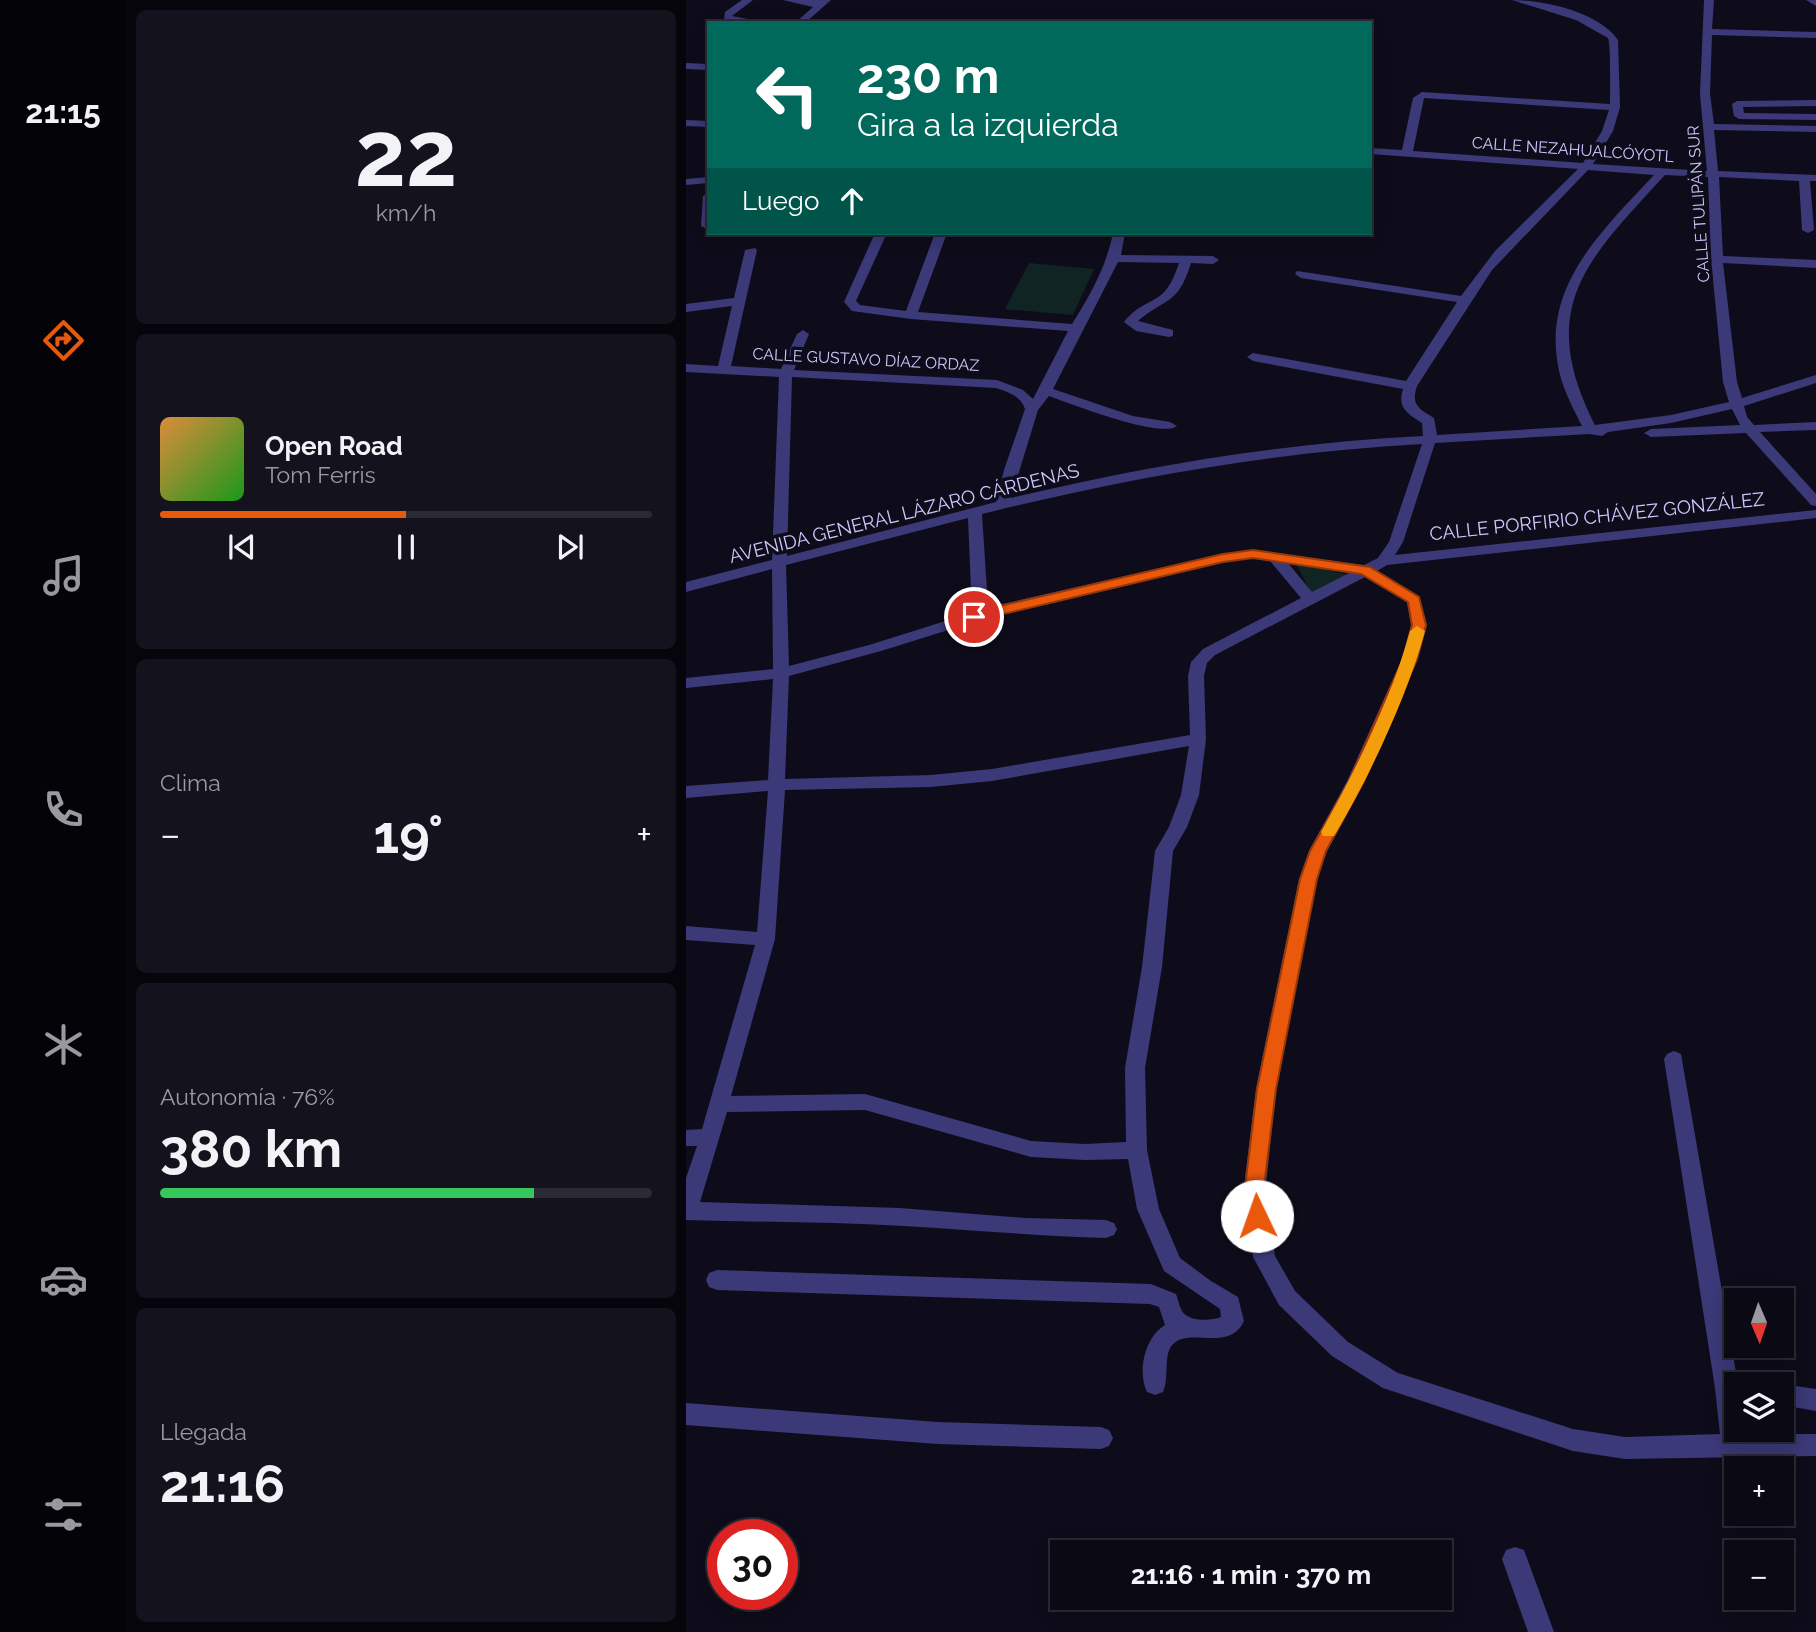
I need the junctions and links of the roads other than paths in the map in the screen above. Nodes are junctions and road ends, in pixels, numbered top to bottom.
1 (748, 0) edge
2 (788, 0) edge
3 (1517, 0) edge
4 (1709, 0) edge
5 (1811, 0) edge
6 (823, 3) edge
7 (1816, 3) edge
8 (752, 21) edge
9 (801, 21) edge
10 (1707, 32) junction
11 (1816, 35) edge
12 (686, 66) edge
13 (707, 67) edge
14 (1816, 103) edge
15 (1615, 107) junction
16 (1739, 116) junction
17 (1816, 117) edge
18 (686, 123) edge
19 (707, 124) edge
20 (1709, 127) junction
21 (1743, 128) junction
22 (1816, 129) edge
23 (1372, 152) edge
24 (1408, 153) junction
25 (1584, 166) junction
26 (1662, 172) junction
27 (1711, 174) junction
28 (1810, 178) edge
29 (707, 180) edge
30 (686, 182) edge
31 (1808, 230) dead end
32 (880, 235) edge
33 (940, 235) edge
34 (1119, 235) edge
35 (751, 250) dead end
36 (1114, 258) junction
37 (1717, 259) junction
38 (1186, 260) junction
39 (1213, 260) dead end
40 (1816, 264) edge
41 (1301, 274) dead end
42 (1466, 300) junction
43 (739, 301) junction
44 (686, 308) edge
45 (911, 315) junction
46 (1076, 328) junction
47 (1169, 333) dead end
48 (803, 334) dead end
49 (1253, 357) dead end
50 (686, 368) edge
51 (724, 369) junction
52 (786, 373) junction
53 (1816, 379) edge
54 (1410, 386) junction
55 (1046, 391) junction
56 (1737, 405) junction
57 (1032, 410) junction
58 (1170, 426) dead end
59 (1816, 426) edge
60 (1749, 427) junction
61 (1591, 430) junction
62 (1430, 439) junction
63 (1816, 502) edge
64 (1003, 504) junction
65 (975, 512) junction
66 (1816, 514) edge
67 (1274, 556) junction
68 (779, 564) junction
69 (1374, 566) junction
70 (686, 587) edge
71 (1309, 598) junction
72 (999, 609) junction
73 (780, 673) junction
74 (686, 682) edge
75 (1198, 739) junction
76 (777, 785) junction
77 (686, 792) edge
78 (686, 933) edge
79 (766, 939) junction
80 (1674, 1059) dead end
81 (719, 1104) junction
82 (710, 1137) junction
83 (686, 1138) edge
84 (1137, 1150) junction
85 (686, 1211) edge
86 (1106, 1229) dead end
87 (716, 1280) dead end
88 (1185, 1328) junction
89 (1729, 1372) edge
90 (1155, 1385) dead end
91 (1794, 1397) edge
92 (1816, 1400) edge
93 (686, 1414) edge
94 (1101, 1438) dead end
95 (1733, 1442) edge
96 (1816, 1445) edge
97 (1733, 1446) junction
98 (1515, 1559) dead end
99 (1541, 1632) edge

1 - 8 street
2 - 6 street
3 - 15 street
4 - 10 street, CALLE TULIPÁN SUR
5 - 7 street
6 - 9 street
10 - 11 street
10 - 20 street, CALLE TULIPÁN SUR
12 - 13 street
14 - 16 street
15 - 24 street
15 - 25 street
16 - 17 street
16 - 21 street
18 - 19 street
20 - 21 street
20 - 27 street, CALLE TULIPÁN SUR
21 - 22 street
23 - 24 street, CALLE NEZAHUALCÓYOTL
24 - 25 street, CALLE NEZAHUALCÓYOTL
25 - 26 street, CALLE NEZAHUALCÓYOTL
25 - 42 street
26 - 27 street, CALLE NEZAHUALCÓYOTL
26 - 61 street
27 - 28 street, CALLE NEZAHUALCÓYOTL
27 - 37 street, CALLE TULIPÁN SUR
28 - 31 street
29 - 30 street
32 - 45 street
33 - 45 street
34 - 36 street
35 - 43 street
36 - 38 street
36 - 46 street
37 - 40 street
37 - 56 street, CALLE TULIPÁN SUR
38 - 39 street
38 - 47 street
41 - 42 street
42 - 54 street
43 - 44 street
43 - 51 street
45 - 46 street
46 - 55 street
48 - 52 street
49 - 54 street
50 - 51 street, CALLE GUSTAVO DÍAZ ORDAZ
51 - 52 street, CALLE GUSTAVO DÍAZ ORDAZ
52 - 57 street, CALLE GUSTAVO DÍAZ ORDAZ
52 - 68 street
53 - 56 street, AVENIDA GENERAL LÁZARO CÁRDENAS
54 - 62 street
55 - 57 street
55 - 58 street
56 - 60 street, CALLE TULIPÁN SUR
56 - 61 street, AVENIDA GENERAL LÁZARO CÁRDENAS
57 - 64 street
59 - 60 street, AVENIDA GENERAL LÁZARO CÁRDENAS
60 - 61 street, AVENIDA GENERAL LÁZARO CÁRDENAS
60 - 63 street, CALLE TULIPÁN SUR
61 - 62 street, AVENIDA GENERAL LÁZARO CÁRDENAS
62 - 64 street, AVENIDA GENERAL LÁZARO CÁRDENAS
62 - 69 street
64 - 65 street, AVENIDA GENERAL LÁZARO CÁRDENAS
65 - 68 street, AVENIDA GENERAL LÁZARO CÁRDENAS
65 - 72 street
66 - 69 street, CALLE PORFIRIO CHÁVEZ GONZÁLEZ
67 - 69 street, CALLE PORFIRIO CHÁVEZ GONZÁLEZ
67 - 71 street
67 - 72 street, CALLE PORFIRIO CHÁVEZ GONZÁLEZ
68 - 70 street, AVENIDA GENERAL LÁZARO CÁRDENAS
68 - 73 street
69 - 71 street
69 - 97 street
71 - 75 street
72 - 73 street, CALLE PORFIRIO CHÁVEZ GONZÁLEZ
73 - 74 street, CALLE PORFIRIO CHÁVEZ GONZÁLEZ
73 - 76 street
75 - 76 street
75 - 84 street
76 - 77 street
76 - 79 street
78 - 79 street
79 - 81 street
80 - 89 street
81 - 82 street
81 - 84 street
82 - 83 street
82 - 85 street
84 - 88 street
85 - 86 street
87 - 88 street
88 - 90 street
91 - 92 street
93 - 94 street
95 - 97 street
96 - 97 street
98 - 99 street

